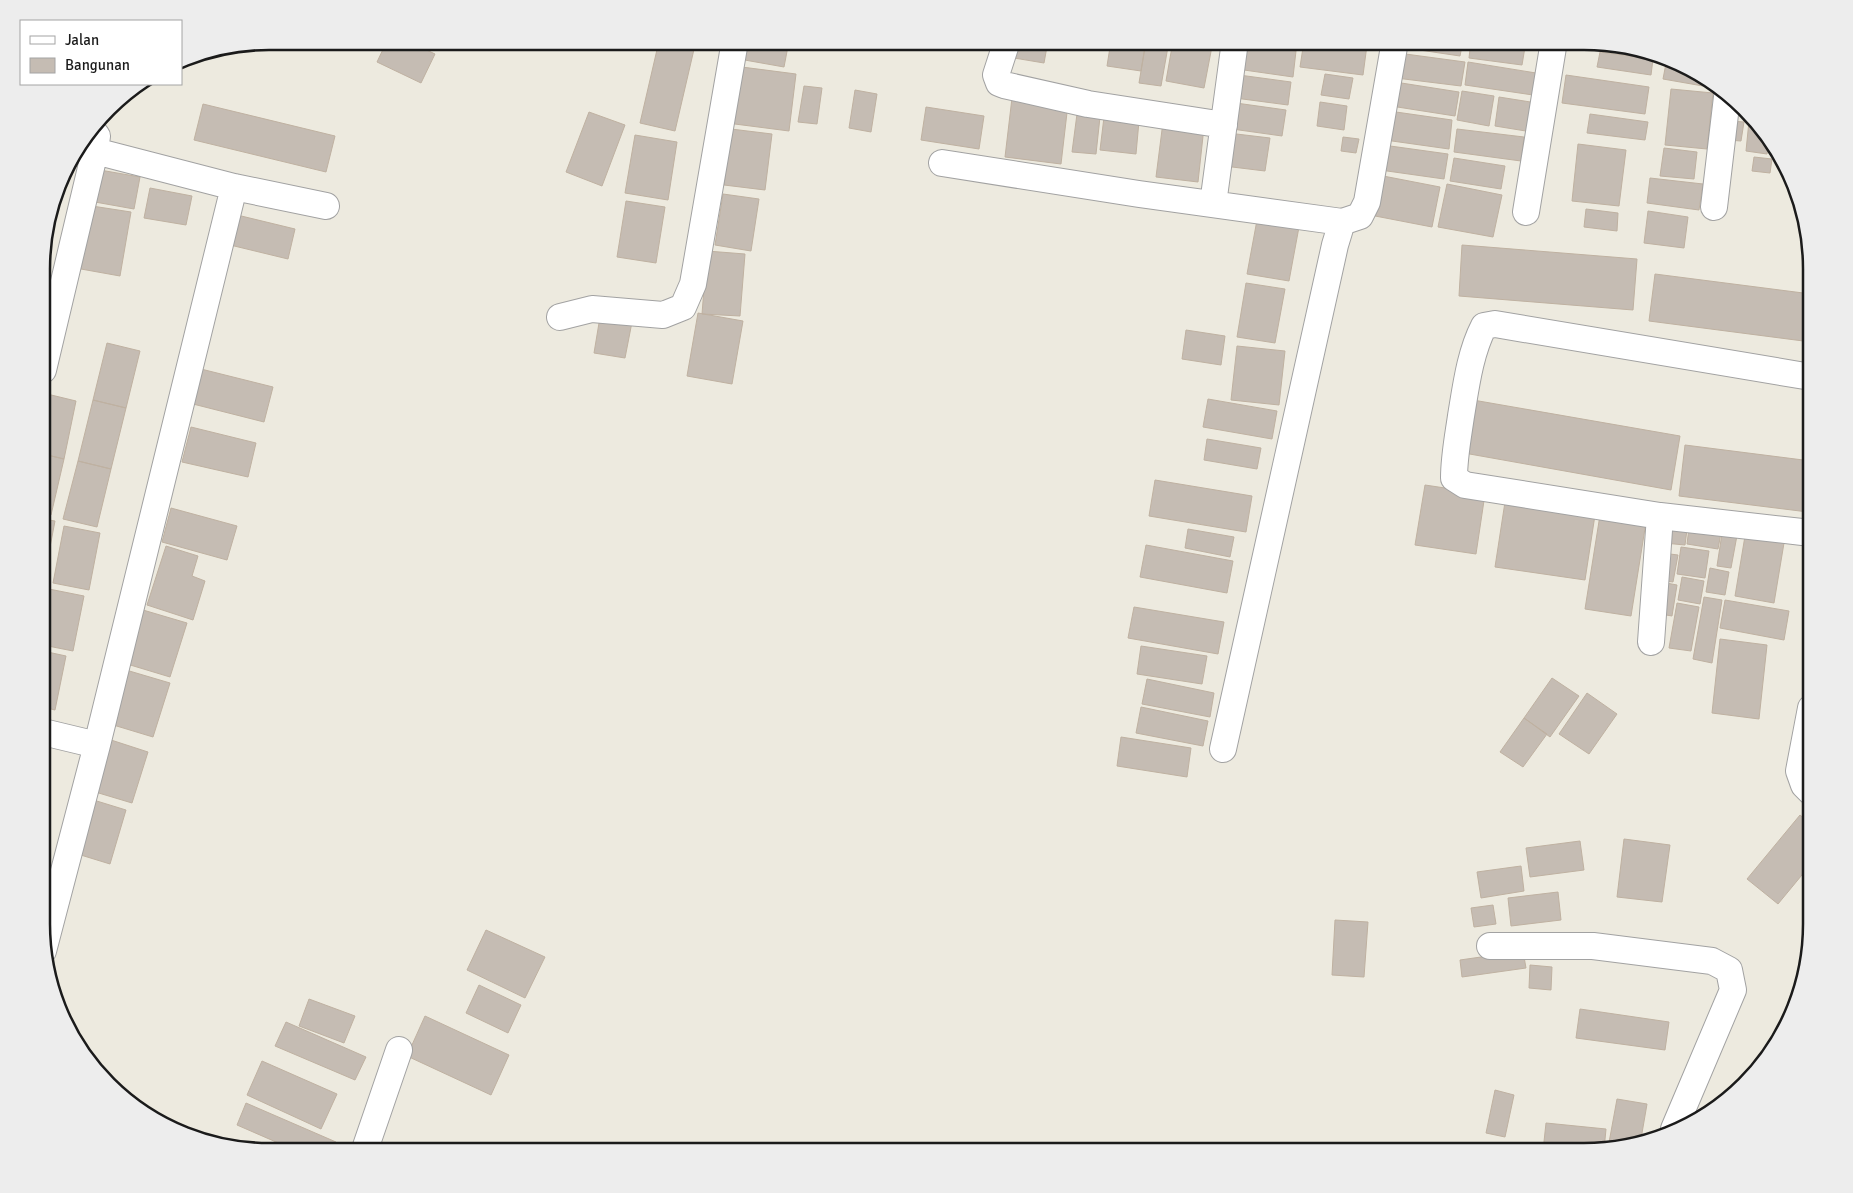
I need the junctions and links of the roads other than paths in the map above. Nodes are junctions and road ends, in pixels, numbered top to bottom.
1 (732, 50) edge
2 (1004, 50) edge
3 (1234, 50) edge
4 (1393, 50) edge
5 (1553, 50) edge
6 (1726, 102) edge
7 (1224, 125) junction
8 (94, 141) edge
9 (942, 163) dead end
10 (234, 187) junction
11 (1213, 204) junction
12 (326, 206) dead end
13 (1714, 207) dead end
14 (1526, 212) dead end
15 (1342, 222) junction
16 (560, 317) dead end
17 (50, 339) edge
18 (1803, 376) edge
19 (1660, 516) junction
20 (1803, 532) edge
21 (1651, 642) dead end
22 (50, 734) edge
23 (97, 745) junction
24 (1223, 749) dead end
25 (1803, 750) edge
26 (1803, 782) edge
27 (50, 895) edge
28 (1490, 946) dead end
29 (400, 1050) dead end
30 (1677, 1122) edge
31 (367, 1143) edge

1 - 16 street
2 - 7 street
3 - 7 street
4 - 15 street
5 - 14 street
6 - 13 street
7 - 11 street
8 - 10 street
8 - 17 street
9 - 11 street
10 - 12 street
10 - 23 street
11 - 15 street
15 - 24 street
18 - 19 street
19 - 20 street
19 - 21 street
22 - 23 street
23 - 27 street
25 - 26 street
28 - 30 street
29 - 31 street

